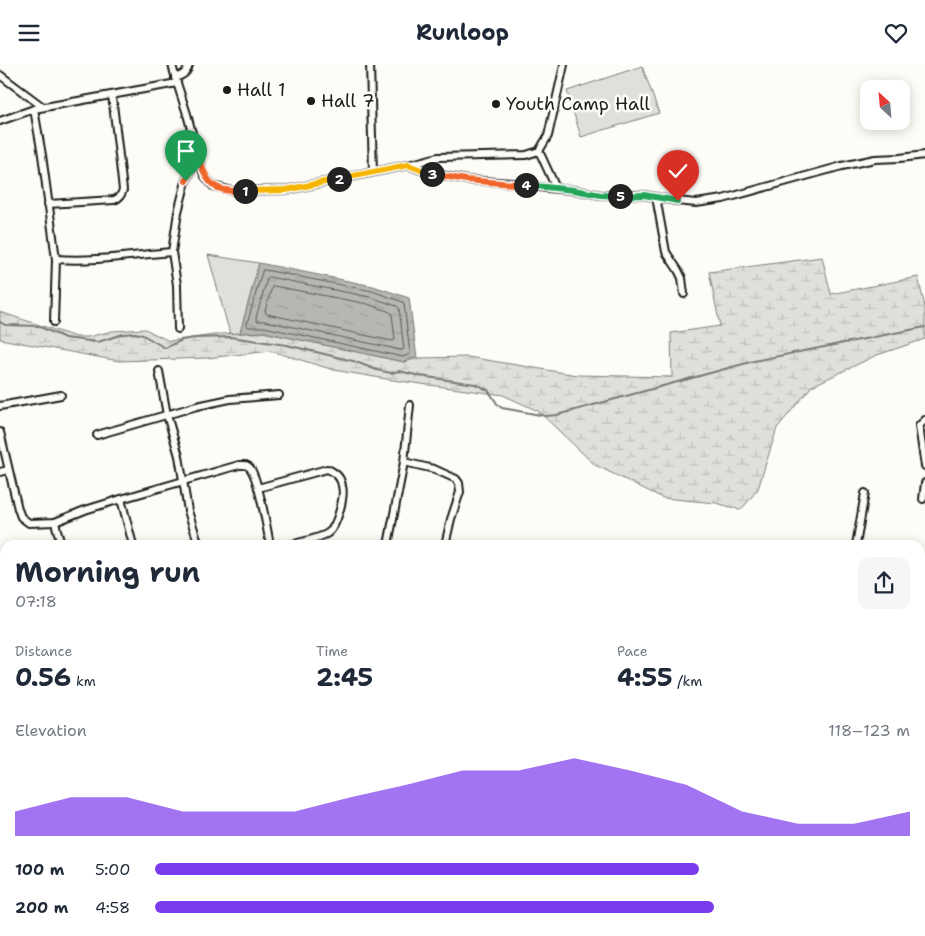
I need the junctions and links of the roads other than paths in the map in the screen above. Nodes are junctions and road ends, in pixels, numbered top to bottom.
1 (172, 65) edge
2 (189, 65) edge
3 (370, 65) edge
4 (564, 65) edge
5 (0, 75) edge
6 (176, 81) junction
7 (112, 95) junction
8 (42, 107) junction
9 (34, 109) junction
10 (0, 121) edge
11 (538, 151) junction
12 (925, 155) edge
13 (198, 156) junction
14 (408, 165) junction
15 (373, 172) junction
16 (556, 188) junction
17 (656, 197) junction
18 (48, 204) junction
19 (172, 252) junction
20 (56, 259) junction
21 (684, 294) dead end
22 (54, 322) dead end
23 (178, 329) dead end
24 (159, 371) dead end
25 (61, 395) dead end
26 (278, 395) dead end
27 (410, 405) dead end
28 (0, 406) edge
29 (167, 415) junction
30 (925, 419) edge
31 (0, 432) edge
32 (97, 435) dead end
33 (404, 462) junction
34 (925, 466) edge
35 (8, 470) junction
36 (0, 472) edge
37 (183, 481) junction
38 (925, 483) edge
39 (258, 488) junction
40 (865, 493) dead end
41 (121, 499) junction
42 (924, 501) edge
43 (55, 522) junction
44 (60, 540) edge
45 (132, 540) edge
46 (197, 540) edge
47 (269, 540) edge
48 (307, 540) edge
49 (389, 540) edge
50 (447, 540) edge
51 (857, 540) edge

1 - 6 street
2 - 6 street
3 - 15 street
4 - 11 street
5 - 8 street
6 - 7 street
6 - 13 street
7 - 8 street
7 - 18 street
8 - 9 street
9 - 10 street
9 - 18 street
11 - 14 street
11 - 16 street
12 - 17 street
13 - 15 street
13 - 19 street
14 - 15 street
14 - 16 street
16 - 17 street
17 - 21 street
18 - 20 street
19 - 20 street
19 - 23 street
20 - 22 street
24 - 29 street
25 - 28 street
26 - 29 street
27 - 33 street
29 - 32 street
29 - 37 street
30 - 34 street
31 - 35 street
33 - 49 street
33 - 50 street
35 - 36 street
35 - 43 street
37 - 39 street
37 - 41 street
37 - 46 street
38 - 42 street
39 - 47 street
39 - 48 street
40 - 51 street
41 - 43 street
41 - 45 street
43 - 44 street

